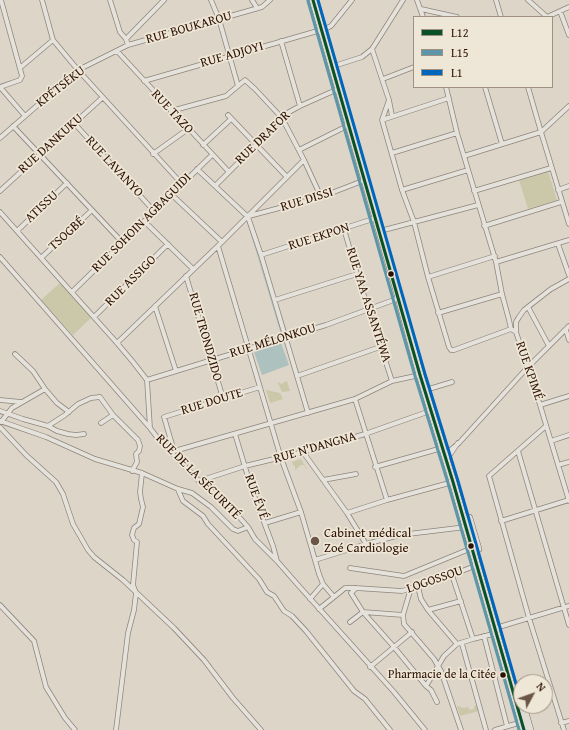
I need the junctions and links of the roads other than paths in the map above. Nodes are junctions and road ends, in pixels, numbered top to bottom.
1 (0, 0) edge
2 (42, 0) edge
3 (110, 0) edge
4 (164, 0) edge
5 (211, 0) edge
6 (252, 0) edge
7 (270, 0) edge
8 (313, 0) edge
9 (317, 0) edge
10 (352, 0) edge
11 (403, 0) edge
12 (417, 0) edge
13 (496, 0) edge
14 (528, 0) edge
15 (569, 7) edge
16 (257, 8) junction
17 (421, 8) junction
18 (560, 12) junction
19 (423, 16) edge
20 (453, 16) edge
21 (501, 16) edge
22 (546, 16) edge
23 (550, 16) edge
24 (219, 19) junction
25 (323, 29) junction
26 (569, 35) edge
27 (126, 39) junction
28 (53, 40) junction
29 (281, 41) junction
30 (128, 45) junction
31 (372, 49) junction
32 (117, 51) junction
33 (229, 56) junction
34 (21, 67) junction
35 (333, 67) junction
36 (413, 67) edge
37 (78, 70) junction
38 (383, 79) junction
39 (144, 81) junction
40 (238, 86) junction
41 (338, 88) junction
42 (446, 88) edge
43 (485, 88) edge
44 (528, 88) edge
45 (102, 98) junction
46 (449, 98) junction
47 (389, 100) junction
48 (300, 106) junction
49 (569, 106) edge
50 (171, 111) junction
51 (25, 116) junction
52 (392, 116) junction
53 (282, 118) junction
54 (382, 120) junction
55 (74, 124) junction
56 (349, 125) junction
57 (13, 126) junction
58 (188, 129) junction
59 (540, 132) junction
60 (456, 133) junction
61 (0, 138) edge
62 (502, 144) junction
63 (203, 145) junction
64 (256, 146) junction
65 (299, 150) junction
66 (392, 153) junction
67 (40, 154) junction
68 (153, 154) junction
69 (212, 155) junction
70 (464, 156) junction
71 (304, 160) junction
72 (551, 168) junction
73 (197, 169) junction
74 (468, 170) junction
75 (228, 172) junction
76 (287, 177) junction
77 (365, 180) junction
78 (67, 184) junction
79 (182, 184) junction
80 (215, 186) junction
81 (569, 186) edge
82 (402, 190) junction
83 (558, 190) junction
84 (0, 191) edge
85 (474, 191) junction
86 (171, 194) junction
87 (321, 197) junction
88 (561, 202) junction
89 (478, 205) junction
90 (92, 210) junction
91 (154, 211) junction
92 (0, 212) edge
93 (248, 217) junction
94 (376, 218) junction
95 (144, 221) junction
96 (414, 222) junction
97 (569, 224) edge
98 (484, 226) junction
99 (344, 229) junction
100 (382, 230) junction
101 (17, 231) junction
102 (569, 240) edge
103 (122, 242) junction
104 (222, 242) junction
105 (168, 244) junction
106 (558, 244) junction
107 (218, 246) junction
108 (261, 256) junction
109 (495, 256) junction
110 (0, 257) edge
111 (41, 258) junction
112 (496, 262) junction
113 (193, 269) junction
114 (357, 274) junction
115 (569, 275) edge
116 (186, 276) junction
117 (428, 277) junction
118 (569, 279) edge
119 (72, 292) junction
120 (502, 294) junction
121 (401, 297) junction
122 (275, 300) junction
123 (155, 306) junction
124 (528, 307) junction
125 (369, 309) junction
126 (438, 313) junction
127 (94, 317) junction
128 (567, 328) edge
129 (511, 329) junction
130 (516, 332) junction
131 (286, 338) junction
132 (569, 340) edge
133 (117, 343) junction
134 (549, 346) junction
135 (380, 347) junction
136 (249, 349) junction
137 (15, 354) dead end
138 (211, 360) junction
139 (527, 368) junction
140 (176, 371) junction
141 (420, 375) junction
142 (297, 376) junction
143 (146, 380) junction
144 (392, 382) junction
145 (452, 382) dead end
146 (260, 387) junction
147 (45, 389) junction
148 (429, 389) junction
149 (569, 396) edge
150 (223, 398) junction
151 (354, 399) junction
152 (0, 400) edge
153 (21, 402) junction
154 (540, 405) junction
155 (0, 411) edge
156 (430, 411) junction
157 (69, 412) junction
158 (308, 412) junction
159 (7, 414) junction
160 (113, 415) junction
161 (0, 422) edge
162 (101, 423) dead end
163 (271, 424) junction
164 (48, 426) junction
165 (546, 426) junction
166 (0, 427) edge
167 (150, 428) junction
168 (84, 434) dead end
169 (235, 434) junction
170 (365, 434) junction
171 (569, 435) edge
172 (551, 441) junction
173 (518, 451) junction
174 (173, 452) junction
175 (303, 452) junction
176 (446, 453) junction
177 (281, 458) junction
178 (569, 462) edge
179 (558, 465) junction
180 (245, 466) junction
181 (375, 468) junction
182 (132, 471) junction
183 (142, 473) junction
184 (356, 474) dead end
185 (323, 480) junction
186 (199, 481) junction
187 (453, 482) junction
188 (178, 489) junction
189 (387, 500) junction
190 (569, 501) edge
191 (536, 510) junction
192 (301, 512) junction
193 (346, 513) junction
194 (501, 521) junction
195 (265, 523) junction
196 (248, 527) junction
197 (466, 527) junction
198 (366, 544) junction
199 (472, 548) junction
200 (315, 560) junction
201 (277, 561) junction
202 (478, 565) junction
203 (350, 568) dead end
204 (452, 575) junction
205 (323, 584) junction
206 (418, 587) junction
207 (356, 588) junction
208 (411, 588) junction
209 (136, 593) junction
210 (334, 597) junction
211 (310, 599) junction
212 (461, 601) junction
213 (0, 605) edge
214 (567, 607) edge
215 (319, 609) junction
216 (428, 610) junction
217 (362, 612) junction
218 (403, 615) junction
219 (529, 618) junction
220 (350, 622) dead end
221 (569, 625) edge
222 (498, 630) junction
223 (412, 632) junction
224 (484, 636) junction
225 (473, 639) junction
226 (460, 644) junction
227 (394, 647) junction
228 (438, 665) junction
229 (370, 667) junction
230 (513, 675) edge
231 (426, 686) junction
232 (437, 702) dead end
233 (525, 714) edge
234 (569, 720) edge
235 (522, 722) junction
236 (561, 723) junction
237 (507, 726) junction
238 (75, 730) edge
239 (116, 730) edge
240 (261, 730) edge
241 (390, 730) edge
242 (425, 730) edge
243 (461, 730) edge
244 (486, 730) edge
245 (495, 730) edge
246 (524, 730) edge
247 (530, 730) edge
248 (564, 730) edge

1 - 34 street
2 - 28 street
3 - 27 street
4 - 27 street
5 - 24 street
6 - 16 street
7 - 16 street, RUE BOUKAROU
8 - 25 highway
9 - 25 highway
10 - 25 street
11 - 31 street
12 - 17 street
13 - 21 street
14 - 22 street
15 - 18 street
16 - 24 street, RUE BOUKAROU
17 - 19 street
17 - 20 street
18 - 23 street
18 - 26 street
24 - 30 street, RUE BOUKAROU
24 - 33 street
25 - 29 street, RUE ADJOYI
25 - 35 highway
27 - 30 street
28 - 34 street
28 - 37 street
29 - 33 street, RUE ADJOYI
29 - 48 street
30 - 32 street, KPÉTSÉKU
31 - 35 street
31 - 38 street
32 - 37 street, KPÉTSÉKU
32 - 39 street, RUE TAZO
33 - 39 street, RUE ADJOYI
33 - 40 street
34 - 51 street
35 - 41 highway
35 - 100 highway
36 - 38 street
37 - 45 street
37 - 51 street, KPÉTSÉKU
38 - 47 street
39 - 50 street, RUE TAZO
40 - 50 street
40 - 53 street
41 - 48 street, RUE DRAFOR
41 - 56 highway
42 - 46 street, RUE KPIMÉ
43 - 62 street
44 - 59 street
45 - 55 street, RUE DANKUKU
45 - 68 street
46 - 52 street
46 - 60 street, RUE KPIMÉ
47 - 52 street
47 - 54 street
48 - 53 street, RUE DRAFOR
49 - 59 street
50 - 58 street, RUE TAZO
51 - 57 street, KPÉTSÉKU
52 - 54 street
53 - 64 street, RUE DRAFOR
53 - 65 street
54 - 66 street
55 - 67 street, RUE DANKUKU
55 - 91 street, RUE LAVANYO
56 - 65 street
56 - 77 highway
57 - 61 street, KPÉTSÉKU
57 - 67 street
58 - 63 street, RUE TAZO
58 - 68 street
59 - 62 street
59 - 72 street
60 - 66 street
60 - 70 street, RUE KPIMÉ
62 - 70 street
63 - 64 street
63 - 69 street, RUE TAZO
64 - 75 street, RUE DRAFOR
64 - 76 street
65 - 71 street
66 - 82 street
67 - 78 street
67 - 84 street, RUE DANKUKU
68 - 79 street
69 - 73 street, RUE SOHOIN AGBAGUIDI
69 - 75 street, RUE TAZO
70 - 74 street, RUE KPIMÉ
71 - 76 street
71 - 87 street
72 - 83 street
72 - 85 street
73 - 79 street, RUE SOHOIN AGBAGUIDI
73 - 80 street
74 - 82 street
74 - 85 street, RUE KPIMÉ
75 - 80 street, RUE DRAFOR
76 - 93 street
77 - 87 street, RUE DISSI
77 - 94 highway
78 - 90 street
78 - 101 street, ATISSU
79 - 86 street, RUE SOHOIN AGBAGUIDI
80 - 93 street
81 - 83 street
82 - 96 street
83 - 88 street
85 - 89 street, RUE KPIMÉ
86 - 91 street, RUE SOHOIN AGBAGUIDI
86 - 104 street
87 - 93 street, RUE DISSI
88 - 97 street
88 - 98 street
89 - 96 street
89 - 98 street, RUE KPIMÉ
90 - 103 street
90 - 111 street, TSOGBÉ
91 - 95 street, RUE SOHOIN AGBAGUIDI
92 - 101 street
93 - 104 street
93 - 108 street
94 - 99 street, RUE EKPON
94 - 100 highway
95 - 103 street, RUE SOHOIN AGBAGUIDI
95 - 105 street
96 - 100 street
96 - 117 street
98 - 109 street, RUE KPIMÉ
99 - 108 street, RUE EKPON
99 - 114 street, RUE YAA ASSANTÉWA
100 - 121 highway
101 - 111 street
102 - 106 street
103 - 119 street, RUE SOHOIN AGBAGUIDI
104 - 107 street
105 - 113 street
105 - 127 street, RUE ASSIGO
106 - 112 street
106 - 115 street
107 - 113 street
107 - 136 street
108 - 122 street
109 - 112 street, RUE KPIMÉ
109 - 117 street
110 - 167 street
111 - 119 street
112 - 120 street, RUE KPIMÉ
113 - 116 street
114 - 122 street
114 - 125 street, RUE YAA ASSANTÉWA
116 - 123 street
116 - 138 street, RUE TRONDZIDO
117 - 126 street
118 - 124 street
119 - 127 street
120 - 126 street
120 - 129 street, RUE KPIMÉ
121 - 125 street, RUE MÉLONKOU
121 - 141 highway
121 - 148 highway
122 - 131 street
123 - 133 street
123 - 140 street
124 - 130 street
124 - 134 street
125 - 131 street, RUE MÉLONKOU
125 - 135 street, RUE YAA ASSANTÉWA
126 - 129 street
127 - 133 street
128 - 132 street
128 - 134 street
129 - 130 street, RUE KPIMÉ
130 - 139 street, RUE KPIMÉ
131 - 136 street, RUE MÉLONKOU
131 - 142 street
133 - 143 street
134 - 139 street
135 - 142 street
135 - 144 street, RUE YAA ASSANTÉWA
136 - 138 street, RUE MÉLONKOU
136 - 146 street
137 - 147 street
138 - 140 street, RUE MÉLONKOU
138 - 150 street, RUE TRONDZIDO
139 - 154 street, RUE KPIMÉ
139 - 176 street
140 - 143 street, RUE MÉLONKOU
141 - 144 street
141 - 156 highway
142 - 158 street
143 - 167 street, RUE DE LA SÉCURITÉ
144 - 151 street
145 - 148 street
146 - 150 street, RUE DOUTE
146 - 163 street
147 - 153 street
147 - 157 street
148 - 176 highway
149 - 154 street
150 - 174 street, RUE DOUTE
151 - 158 street
151 - 170 street
152 - 153 street
153 - 159 street
154 - 165 street, RUE KPIMÉ
155 - 159 street
156 - 170 street, RUE N'DANGNA
156 - 176 highway
157 - 160 street
157 - 164 street
158 - 163 street
159 - 161 street
159 - 164 street
160 - 162 street
160 - 182 street
161 - 182 street
163 - 169 street
163 - 177 street
164 - 168 street
165 - 172 street, RUE KPIMÉ
165 - 173 street
166 - 209 street
167 - 174 street, RUE DE LA SÉCURITÉ
169 - 174 street
169 - 180 street, RUE ÉVÉ
170 - 175 street, RUE N'DANGNA
170 - 181 street
171 - 172 street
172 - 179 street, RUE KPIMÉ
173 - 191 street
173 - 194 street
174 - 186 street, RUE DE LA SÉCURITÉ
175 - 177 street, RUE N'DANGNA
175 - 185 street
176 - 181 street
176 - 187 highway
176 - 222 highway
177 - 180 street, RUE N'DANGNA
177 - 192 street
178 - 179 street
179 - 190 street, RUE KPIMÉ
180 - 186 street, RUE N'DANGNA
180 - 195 street, RUE ÉVÉ
181 - 189 street
182 - 183 street
183 - 188 street
183 - 209 street
184 - 185 street
185 - 193 street
186 - 196 street, RUE DE LA SÉCURITÉ
187 - 189 street
187 - 197 highway
188 - 196 street
188 - 241 street
189 - 193 street
190 - 191 street
191 - 194 street
191 - 214 street
192 - 195 street
192 - 200 street
193 - 198 street
194 - 219 street
195 - 201 street, RUE ÉVÉ
196 - 201 street, RUE DE LA SÉCURITÉ
197 - 198 street
197 - 199 highway
198 - 200 street
199 - 202 highway
199 - 203 street
200 - 205 street
201 - 211 street, RUE DE LA SÉCURITÉ
202 - 204 street, LOGOSSOU
202 - 222 highway
204 - 206 street, LOGOSSOU
204 - 212 street
205 - 210 street
205 - 211 street
206 - 208 street, LOGOSSOU
206 - 216 street
207 - 208 street, LOGOSSOU
207 - 210 street, LOGOSSOU
207 - 217 street
208 - 218 street
209 - 239 street
209 - 240 street
210 - 215 street
211 - 215 street, RUE DE LA SÉCURITÉ
212 - 216 street
212 - 225 street
213 - 238 street
214 - 219 street
214 - 221 street
215 - 229 street, RUE DE LA SÉCURITÉ
216 - 226 street
217 - 218 street
217 - 220 street
217 - 227 street
218 - 223 street
219 - 222 street
219 - 236 street
222 - 224 street
222 - 230 highway
222 - 235 highway
223 - 227 street
223 - 228 street
224 - 225 street
224 - 237 street
225 - 226 street
226 - 228 street
226 - 244 street
227 - 229 street
227 - 231 street
228 - 231 street
228 - 243 street
229 - 242 street, RUE DE LA SÉCURITÉ
231 - 232 street
233 - 247 highway
234 - 236 street
235 - 237 street
235 - 246 highway
236 - 248 street
237 - 245 street

